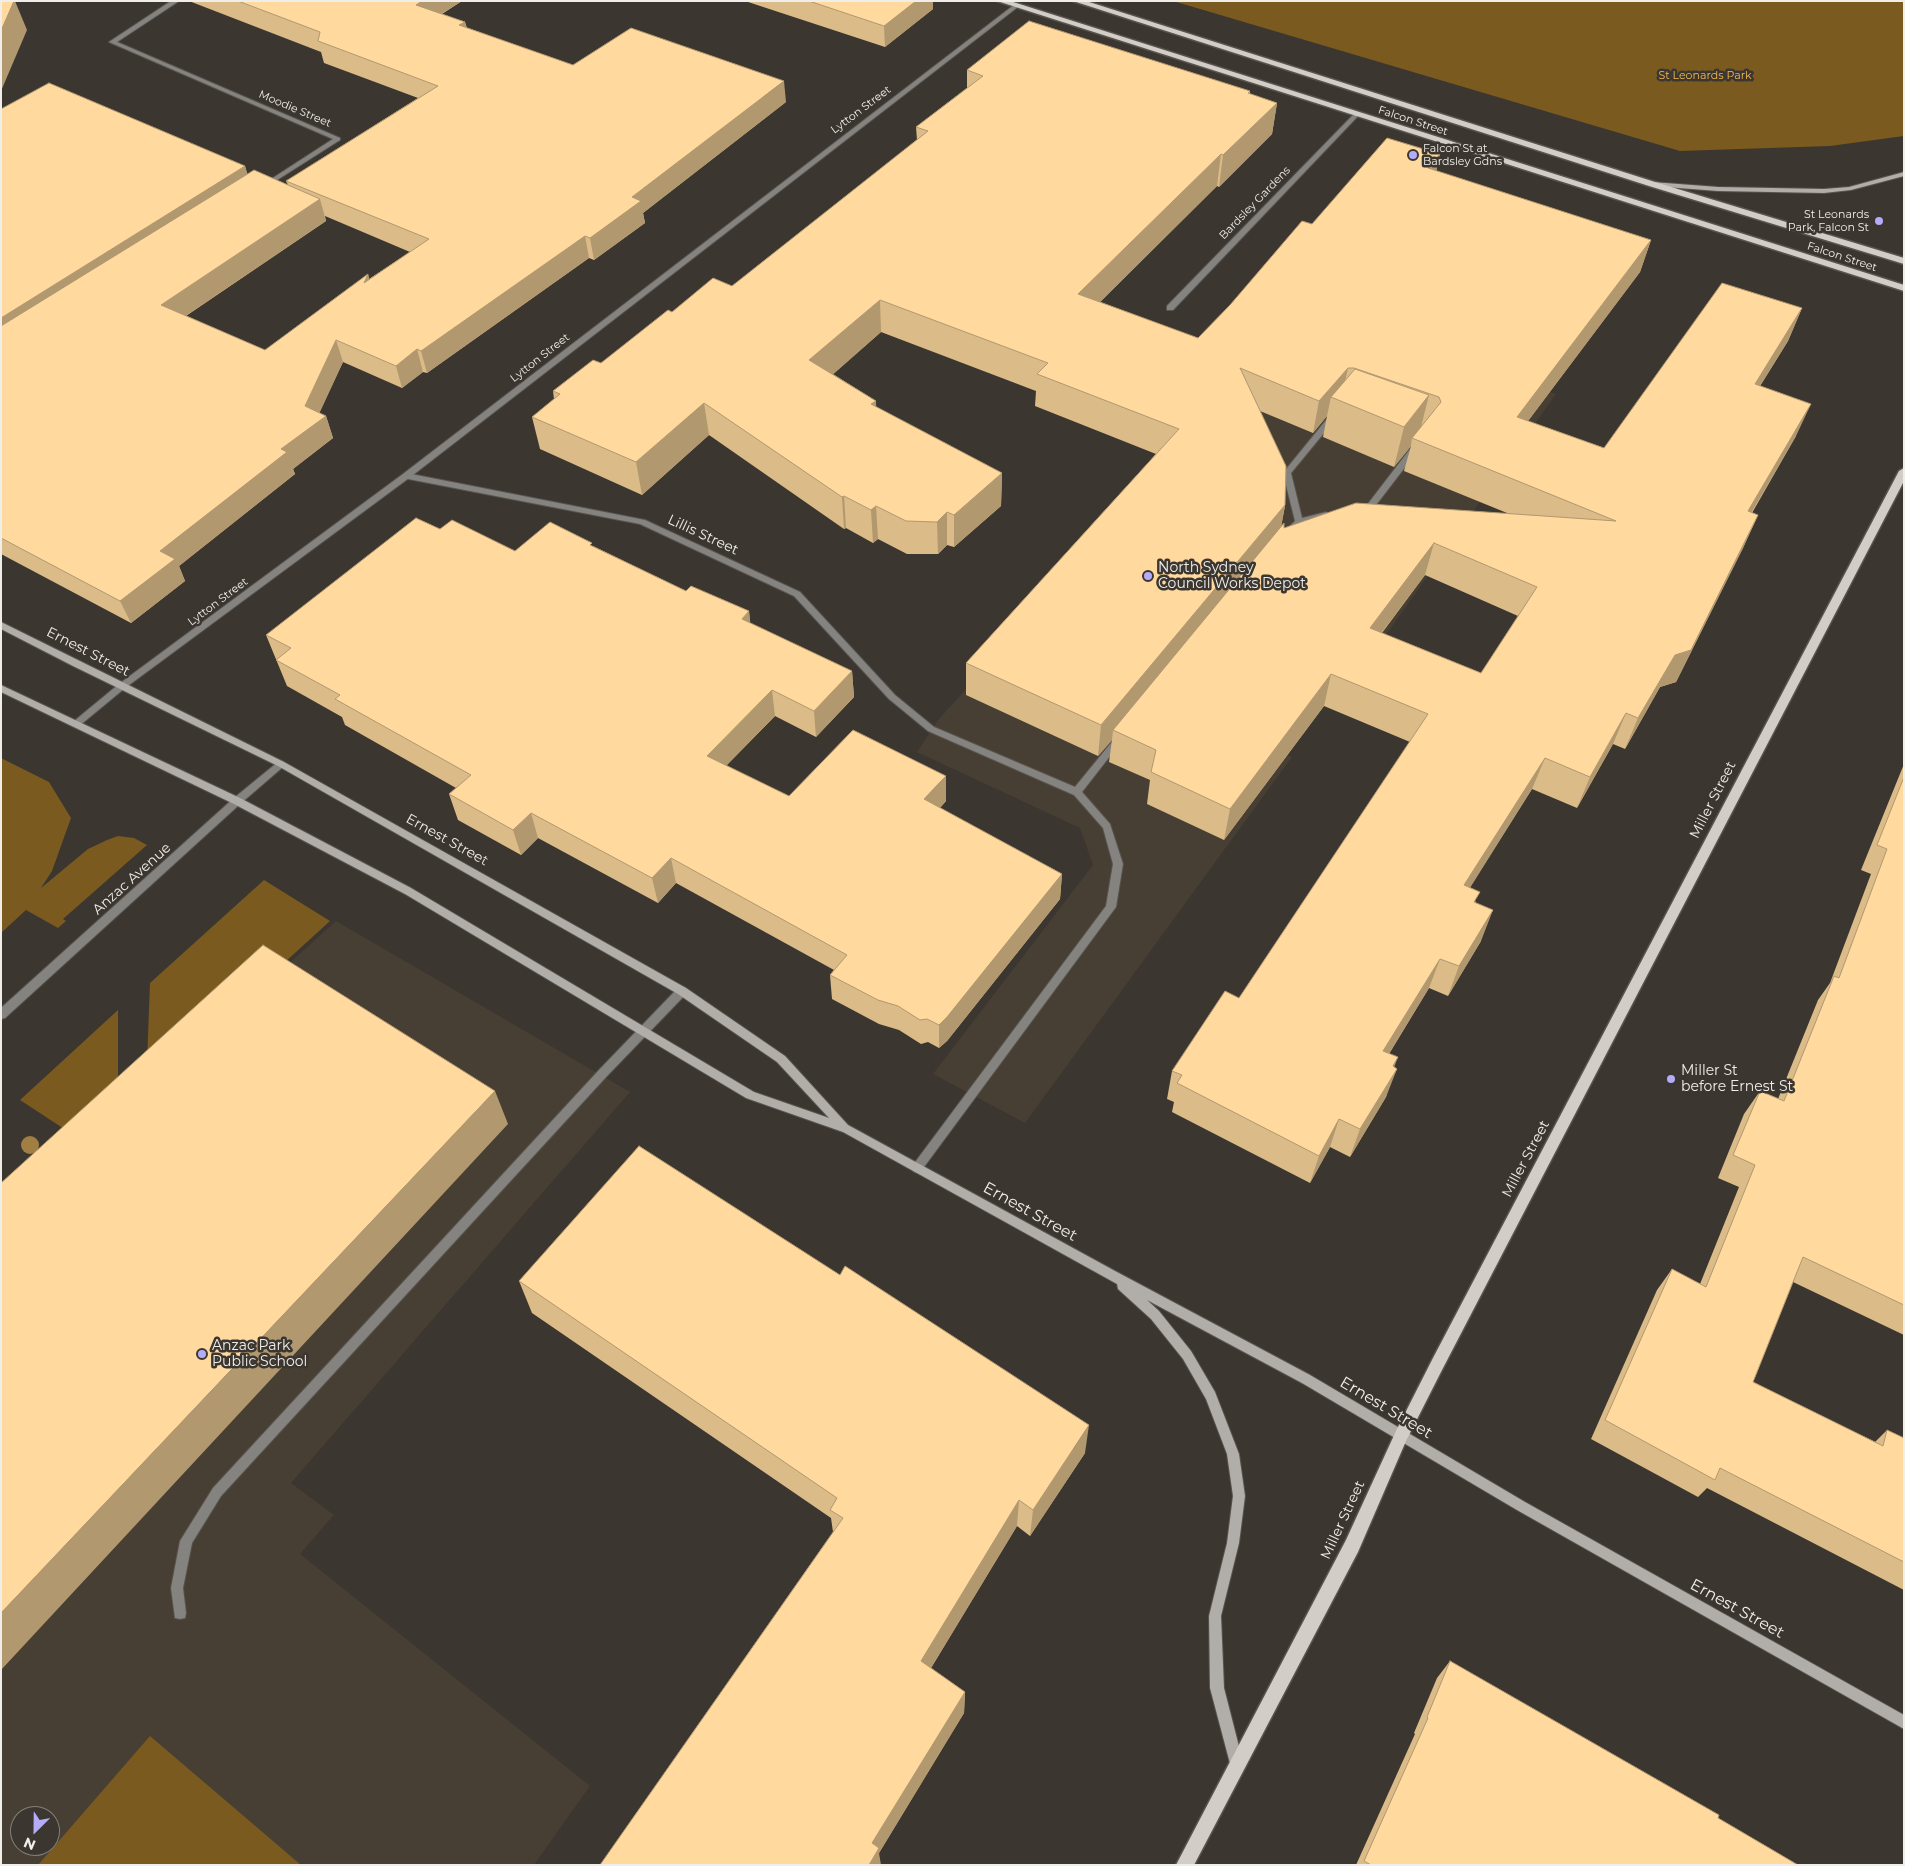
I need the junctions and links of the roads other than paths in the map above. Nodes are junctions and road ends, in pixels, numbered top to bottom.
1 (159, 1) edge
2 (176, 1) edge
3 (1001, 1) edge
4 (1077, 1) edge
5 (169, 5) junction
6 (1016, 6) junction
7 (1356, 115) junction
8 (1904, 174) edge
9 (1652, 184) junction
10 (254, 192) edge
11 (1904, 261) edge
12 (1904, 288) edge
13 (1170, 308) dead end
14 (1338, 412) edge
15 (1422, 440) edge
16 (1904, 471) edge
17 (406, 476) junction
18 (1352, 510) edge
19 (1334, 514) edge
20 (1299, 521) junction
21 (1282, 540) edge
22 (1, 625) edge
23 (122, 686) junction
24 (1, 688) edge
25 (76, 724) junction
26 (1127, 730) edge
27 (281, 764) junction
28 (1076, 792) junction
29 (237, 801) junction
30 (682, 991) junction
31 (1, 1015) edge
32 (643, 1032) junction
33 (847, 1129) junction
34 (917, 1168) junction
35 (1111, 1275) junction
36 (1401, 1436) junction
37 (180, 1613) dead end
38 (1904, 1722) edge
39 (1238, 1767) junction
40 (1185, 1865) edge

1 - 5 street
2 - 5 street, Moodie Street
3 - 6 main road, Falcon Street
4 - 9 main road, Falcon Street
5 - 10 street, Moodie Street
6 - 7 main road, Falcon Street
6 - 17 street, Lytton Street
7 - 12 main road, Falcon Street
7 - 13 street, Bardsley Gardens
8 - 9 main road
9 - 11 main road, Falcon Street
14 - 20 street
15 - 18 street
16 - 36 main road, Miller Street
17 - 23 street, Lytton Street
17 - 28 street, Lillis Street
19 - 20 street
20 - 21 street
22 - 23 main road, Ernest Street
23 - 25 street, Lytton Street
23 - 27 main road, Ernest Street
24 - 25 main road, Ernest Street
25 - 29 main road, Ernest Street
26 - 28 street
27 - 29 street, Anzac Avenue
27 - 30 main road, Ernest Street
28 - 34 street
29 - 31 street, Anzac Avenue
29 - 32 main road, Ernest Street
30 - 32 street
30 - 33 main road, Ernest Street
32 - 33 main road, Ernest Street
32 - 37 street
33 - 34 main road, Ernest Street
34 - 35 main road, Ernest Street
35 - 36 main road, Ernest Street
35 - 39 main road
36 - 38 main road, Ernest Street
36 - 39 main road, Miller Street
39 - 40 main road, Miller Street

